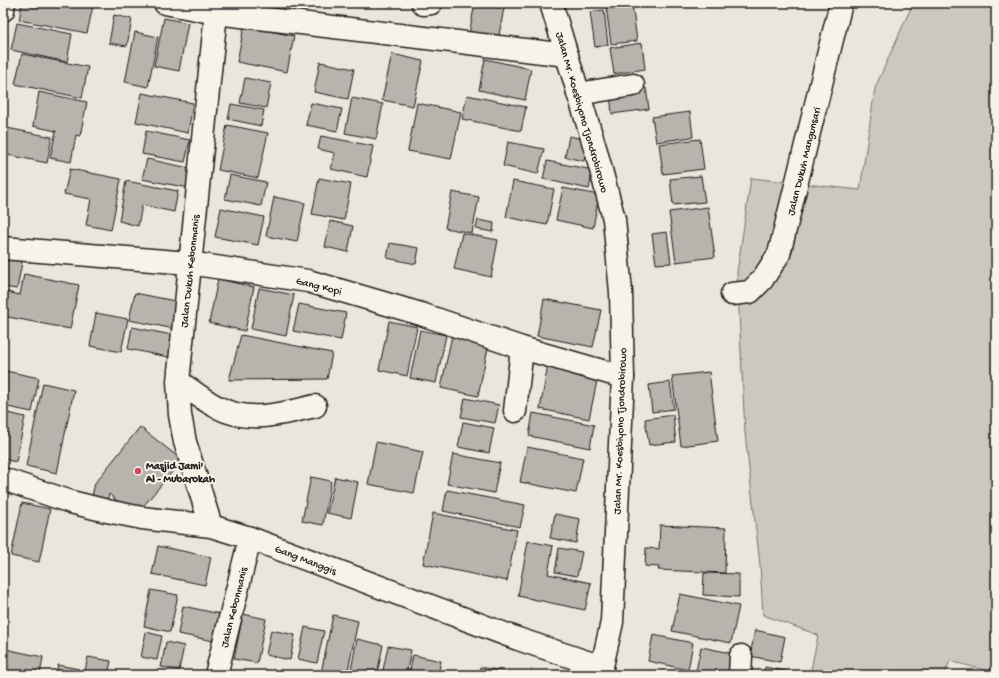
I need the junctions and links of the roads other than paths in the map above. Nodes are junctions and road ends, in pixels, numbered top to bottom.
1 (4, 3) edge
2 (165, 3) edge
3 (551, 3) edge
4 (841, 3) edge
5 (187, 5) edge
6 (3, 10) edge
7 (216, 13) junction
8 (567, 56) junction
9 (633, 85) dead end
10 (578, 94) junction
11 (3, 248) edge
12 (189, 263) junction
13 (732, 294) dead end
14 (522, 348) junction
15 (623, 377) junction
16 (178, 381) junction
17 (315, 406) dead end
18 (515, 411) dead end
19 (3, 479) edge
20 (211, 526) junction
21 (250, 538) junction
22 (601, 671) edge
23 (216, 675) edge

1 - 6 street
2 - 5 street
3 - 8 street, Jalan Mr. Koesbiyono Tjondrobirowo
4 - 13 street, Jalan Dukuh Mangunsari
5 - 7 street
7 - 8 street
7 - 12 street, Jalan Dukuh Kebonmanis
8 - 10 street, Jalan Mr. Koesbiyono Tjondrobirowo
9 - 10 street
10 - 15 street, Jalan Mr. Koesbiyono Tjondrobirowo
11 - 12 street, Gang Kopi
12 - 14 street, Gang Kopi
12 - 16 street, Jalan Dukuh Kebonmanis
14 - 15 street, Gang Kopi
14 - 18 street
15 - 22 street, Jalan Mr. Koesbiyono Tjondrobirowo
16 - 17 street
16 - 20 street, Jalan Dukuh Kebonmanis
19 - 20 street, Gang Manggis
20 - 21 street, Gang Manggis
21 - 22 street, Gang Manggis
21 - 23 street, Jalan Kebonmanis

